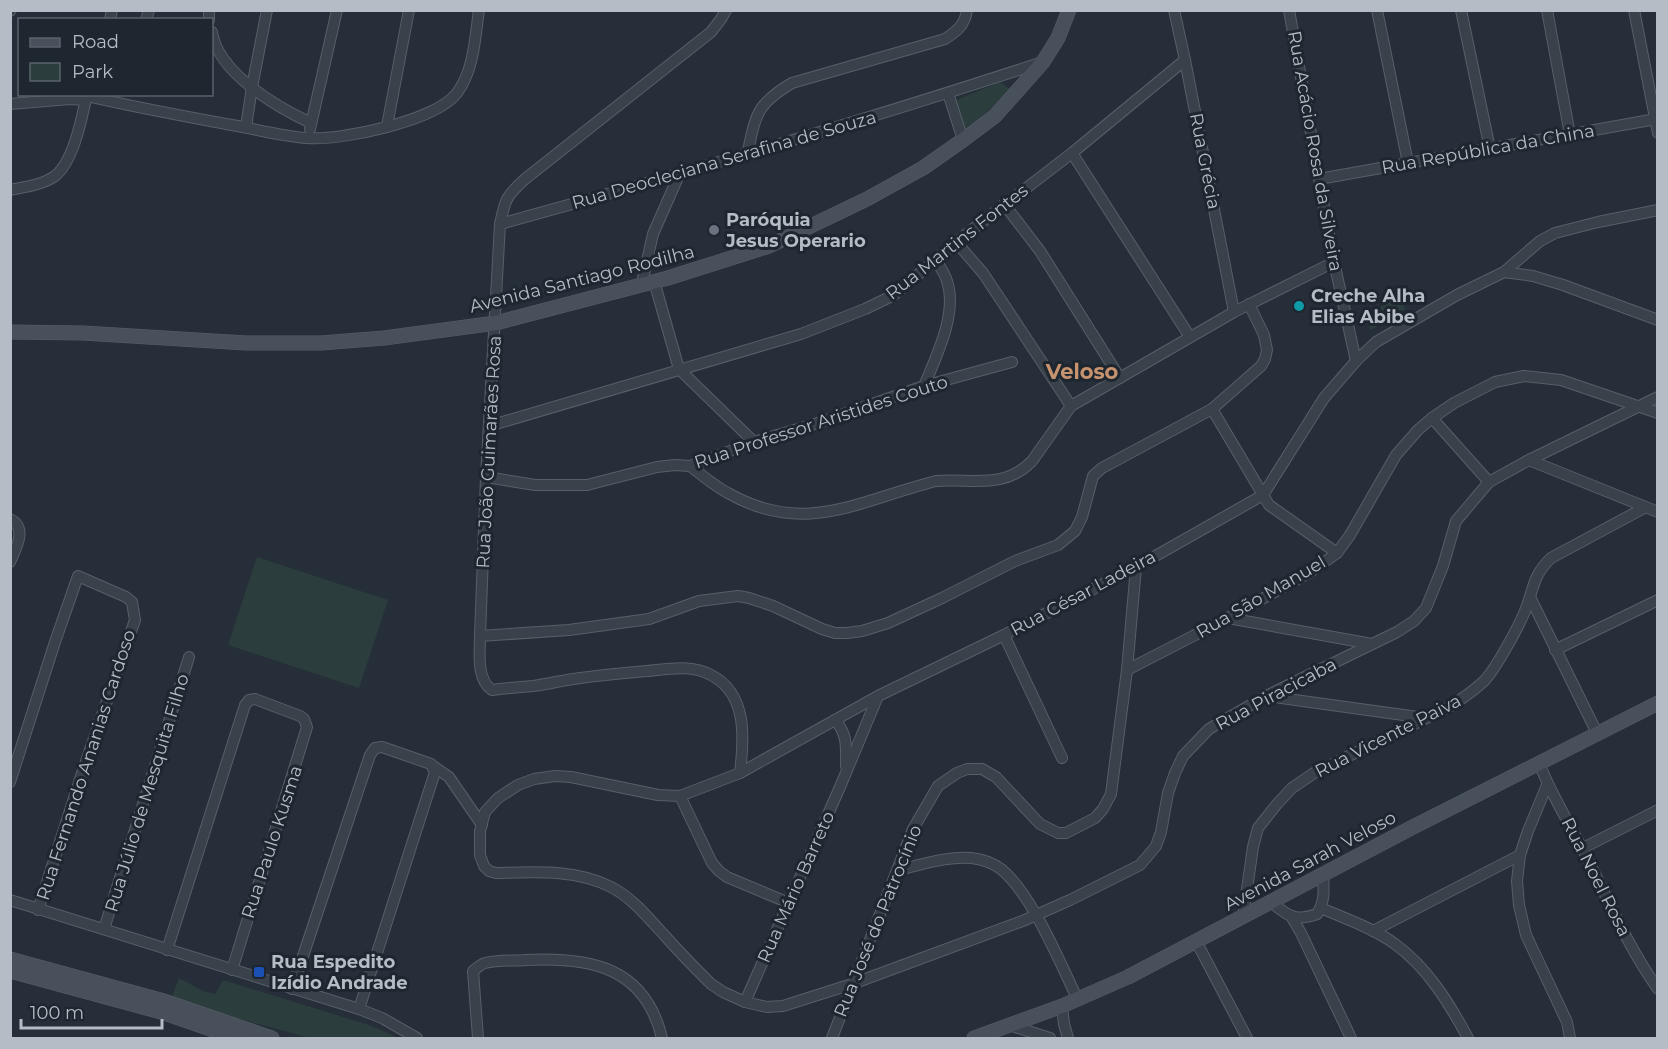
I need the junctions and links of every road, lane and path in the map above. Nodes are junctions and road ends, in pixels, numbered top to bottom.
1 (267, 10) edge
2 (337, 10) edge
3 (409, 10) edge
4 (479, 10) edge
5 (726, 10) edge
6 (967, 10) edge
7 (1069, 10) edge
8 (1174, 10) edge
9 (1289, 10) edge
10 (1377, 10) edge
11 (1461, 10) edge
12 (1547, 10) edge
13 (1634, 10) edge
14 (213, 40) edge
15 (1185, 60) junction
16 (1042, 62) junction
17 (252, 87) junction
18 (948, 93) junction
19 (87, 97) edge
20 (121, 99) edge
21 (10, 104) edge
22 (1656, 120) junction
23 (311, 123) junction
24 (387, 126) junction
25 (246, 127) junction
26 (1657, 132) edge
27 (1570, 135) junction
28 (308, 138) junction
29 (963, 140) junction
30 (1490, 149) junction
31 (1072, 153) junction
32 (747, 155) junction
33 (1408, 163) junction
34 (679, 175) junction
35 (1319, 179) junction
36 (10, 190) edge
37 (1004, 204) junction
38 (1658, 210) edge
39 (500, 224) junction
40 (956, 242) junction
41 (936, 260) junction
42 (1334, 262) junction
43 (1504, 272) junction
44 (648, 282) junction
45 (1249, 304) junction
46 (1234, 312) junction
47 (1658, 320) edge
48 (496, 323) junction
49 (10, 332) edge
50 (1190, 337) junction
51 (1356, 361) junction
52 (1012, 362) dead end
53 (679, 369) junction
54 (1120, 378) junction
55 (924, 386) junction
56 (1658, 397) edge
57 (1071, 406) junction
58 (1639, 407) junction
59 (1212, 409) junction
60 (1658, 413) edge
61 (1432, 418) junction
62 (489, 426) junction
63 (754, 442) junction
64 (1529, 460) junction
65 (690, 466) junction
66 (486, 477) junction
67 (1489, 482) junction
68 (1263, 495) junction
69 (1644, 508) junction
70 (1658, 512) edge
71 (10, 519) edge
72 (1337, 553) junction
73 (10, 562) edge
74 (1136, 567) junction
75 (1530, 597) junction
76 (1658, 600) edge
77 (1252, 605) junction
78 (1228, 618) junction
79 (1259, 623) junction
80 (1004, 635) junction
81 (480, 636) junction
82 (1372, 644) junction
83 (1555, 650) junction
84 (189, 657) dead end
85 (1127, 670) junction
86 (878, 696) junction
87 (1266, 696) junction
88 (1658, 703) edge
89 (1425, 717) junction
90 (835, 720) junction
91 (1597, 733) junction
92 (1062, 758) dead end
93 (1539, 763) junction
94 (433, 766) junction
95 (846, 772) junction
96 (740, 773) junction
97 (10, 782) edge
98 (1547, 785) junction
99 (680, 796) junction
100 (1658, 810) edge
101 (482, 825) junction
102 (1582, 848) junction
103 (480, 855) joint
104 (1520, 855) junction
105 (898, 870) junction
106 (1323, 875) junction
107 (10, 900) edge
108 (789, 903) junction
109 (1271, 903) junction
110 (1321, 908) junction
111 (38, 910) junction
112 (1035, 915) junction
113 (1291, 916) junction
114 (1243, 917) junction
115 (104, 929) junction
116 (1373, 931) junction
117 (1196, 941) junction
118 (167, 950) junction
119 (10, 959) edge
120 (10, 970) edge
121 (232, 970) junction
122 (852, 984) junction
123 (292, 989) junction
124 (1658, 989) edge
125 (819, 994) junction
126 (1078, 1000) junction
127 (745, 1002) junction
128 (1062, 1006) junction
129 (359, 1009) junction
130 (841, 1013) junction
131 (1010, 1025) junction
132 (236, 1038) edge
133 (272, 1038) edge
134 (417, 1038) edge
135 (478, 1038) edge
136 (662, 1038) edge
137 (832, 1038) edge
138 (974, 1038) edge
139 (1050, 1038) edge
140 (1068, 1038) edge
141 (1246, 1038) edge
142 (1351, 1038) edge
143 (1468, 1038) edge
144 (1570, 1038) edge

1 - 17 street
2 - 23 street
3 - 24 street
4 - 24 street
5 - 39 street, Rua João Guimarães Rosa
6 - 32 street
7 - 16 main road, Avenida Santiago Rodilha
8 - 15 street, Rua Grécia
9 - 35 street, Rua Acácio Rosa da Silveira
10 - 33 street
11 - 30 street
12 - 27 street
13 - 22 street
14 - 17 street
15 - 31 street, Rua Martins Fontes
15 - 46 street, Rua Grécia
16 - 18 street, Rua Deocleciana Serafina de Souza
16 - 29 main road, Avenida Santiago Rodilha
17 - 23 street
17 - 25 street
18 - 29 street
18 - 32 street, Rua Deocleciana Serafina de Souza
19 - 20 street
19 - 21 street
19 - 36 street
20 - 25 street
22 - 26 street
22 - 27 street, Rua República da China
23 - 28 street
24 - 28 street
25 - 28 street
27 - 30 street, Rua República da China
29 - 44 main road, Avenida Santiago Rodilha
30 - 33 street, Rua República da China
31 - 37 street, Rua Martins Fontes
31 - 50 street
32 - 34 street, Rua Deocleciana Serafina de Souza
33 - 35 street, Rua República da China
34 - 39 street, Rua Deocleciana Serafina de Souza
34 - 44 street
35 - 42 street, Rua Acácio Rosa da Silveira
37 - 40 street, Rua Martins Fontes
37 - 54 street
38 - 43 street, Rua César Ladeira
39 - 48 street, Rua João Guimarães Rosa
40 - 41 street, Rua Martins Fontes
40 - 57 street
41 - 53 street, Rua Martins Fontes
41 - 55 street
42 - 45 street
42 - 51 street, Rua Acácio Rosa da Silveira
43 - 47 street
43 - 51 street, Rua César Ladeira
44 - 48 main road, Avenida Santiago Rodilha
44 - 53 street
45 - 46 street
45 - 59 street
46 - 50 street
48 - 49 main road, Avenida Santiago Rodilha
48 - 62 street, Rua João Guimarães Rosa
50 - 54 street
51 - 68 street, Rua César Ladeira
52 - 55 street, Rua Professor Aristides Couto
53 - 62 street, Rua Martins Fontes
53 - 63 street
54 - 57 street
55 - 63 street, Rua Professor Aristides Couto
56 - 58 street, Rua Piracicaba
57 - 65 street
58 - 60 street, Rua São Manuel
58 - 61 street, Rua São Manuel
58 - 64 street, Rua Piracicaba
59 - 68 street
59 - 81 street
61 - 67 street
61 - 72 street, Rua São Manuel
62 - 66 street, Rua João Guimarães Rosa
63 - 65 street, Rua Professor Aristides Couto
64 - 67 street, Rua Piracicaba
64 - 69 street
65 - 66 street, Rua Professor Aristides Couto
66 - 81 street, Rua João Guimarães Rosa
67 - 82 street, Rua Piracicaba
68 - 72 street
68 - 74 street, Rua César Ladeira
69 - 70 street
69 - 75 street, Rua Vicente Paiva
71 - 73 street
72 - 77 street, Rua São Manuel
74 - 80 street, Rua César Ladeira
74 - 85 street, Rua José do Patrocínio
75 - 83 street
75 - 89 street, Rua Vicente Paiva
76 - 83 street
77 - 78 street, Rua São Manuel
77 - 79 street
78 - 79 street
78 - 85 street, Rua São Manuel
79 - 82 street
80 - 86 street, Rua César Ladeira
80 - 92 street
81 - 96 street, Rua João Guimarães Rosa
82 - 87 street, Rua Piracicaba
83 - 91 street
84 - 115 street, Rua Júlio de Mesquita Filho
85 - 105 street, Rua José do Patrocínio
86 - 90 street, Rua César Ladeira
86 - 95 street, Rua Mário Barreto
87 - 89 street
87 - 112 street, Rua Piracicaba
88 - 91 main road, Avenida Sarah Veloso
89 - 114 street, Rua Vicente Paiva
90 - 95 street, Rua Mário Barreto
90 - 96 street, Rua César Ladeira
91 - 93 main road, Avenida Sarah Veloso
93 - 98 street, Rua Noel Rosa
93 - 106 main road, Avenida Sarah Veloso
94 - 101 street
94 - 123 street
94 - 129 street
95 - 108 street, Rua Mário Barreto
96 - 99 street, Rua César Ladeira
97 - 111 street, Rua Fernando Ananias Cardoso
98 - 102 street, Rua Noel Rosa
98 - 104 street
99 - 101 street, Rua César Ladeira
99 - 108 street
100 - 102 street
101 - 103 street, Rua César Ladeira
102 - 124 street, Rua Noel Rosa
103 - 127 street, Rua Piracicaba
104 - 116 street
104 - 144 street
105 - 112 street
105 - 122 street, Rua José do Patrocínio
106 - 109 main road, Avenida Sarah Veloso
106 - 110 street
107 - 111 street
108 - 127 street, Rua Mário Barreto
109 - 113 street
109 - 114 main road, Avenida Sarah Veloso
110 - 113 street
110 - 116 street
111 - 115 street
112 - 122 street, Rua Piracicaba
112 - 126 street
113 - 142 street
114 - 117 main road, Avenida Sarah Veloso
115 - 118 street
116 - 143 street
117 - 126 main road, Avenida Sarah Veloso
117 - 141 street
118 - 121 street
118 - 121 street, Rua Paulo Kusma
119 - 133 main road
120 - 132 main road
121 - 123 street
122 - 125 street, Rua Piracicaba
122 - 130 street, Rua José do Patrocínio
123 - 129 street
125 - 127 street, Rua Piracicaba
125 - 130 street
126 - 128 main road, Avenida Sarah Veloso
128 - 131 main road, Avenida Sarah Veloso
128 - 140 street
129 - 134 street
130 - 137 street, Rua José do Patrocínio
131 - 138 main road, Avenida Sarah Veloso
131 - 139 street
135 - 136 street

